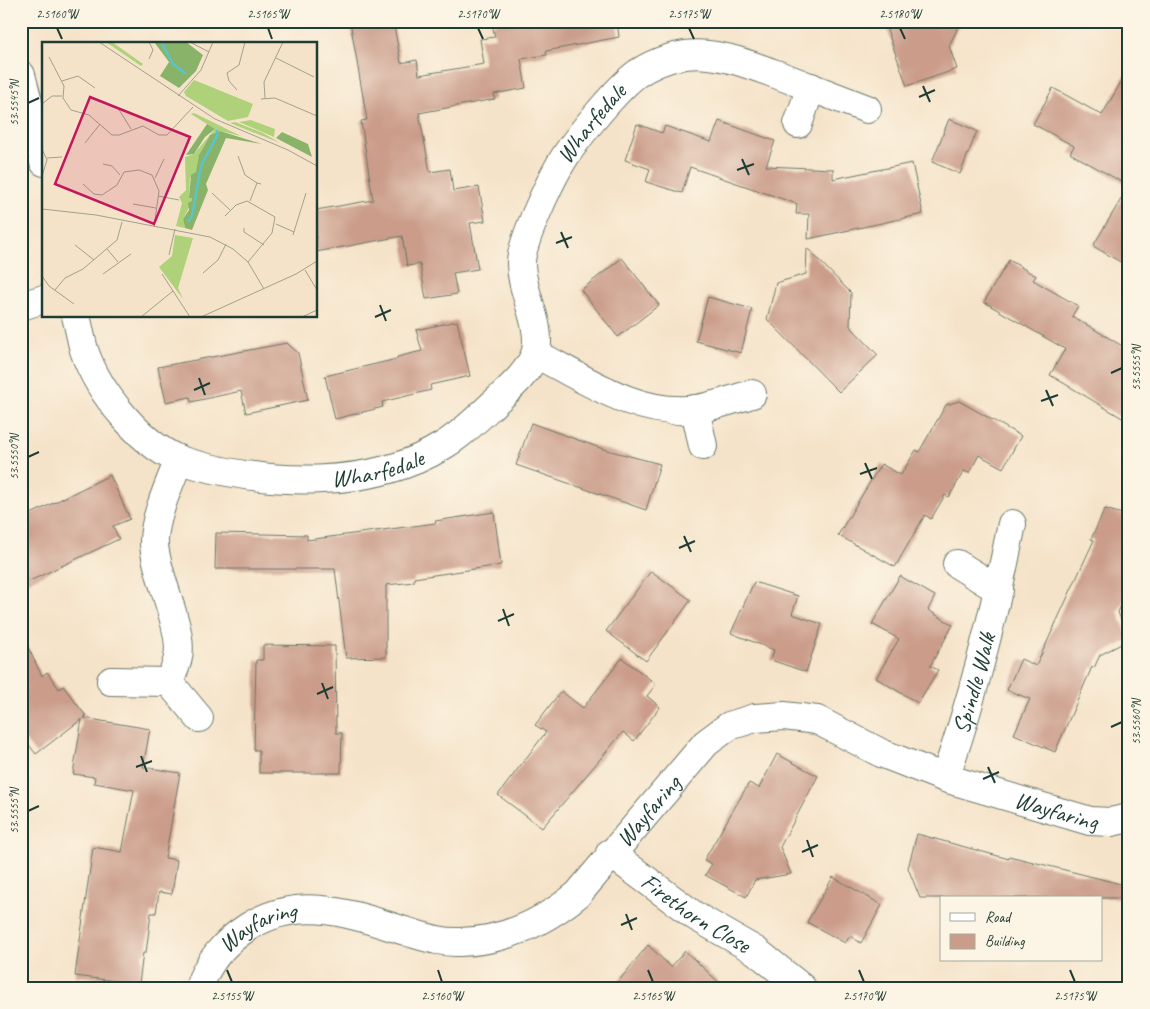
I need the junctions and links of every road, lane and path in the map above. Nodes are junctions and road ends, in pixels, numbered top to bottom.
1 (21, 75) edge
2 (811, 87) junction
3 (867, 109) dead end
4 (798, 124) dead end
5 (42, 154) edge
6 (42, 300) edge
7 (21, 306) edge
8 (76, 318) edge
9 (536, 354) junction
10 (752, 394) dead end
11 (695, 410) junction
12 (703, 446) dead end
13 (179, 460) junction
14 (1012, 524) dead end
15 (957, 564) dead end
16 (999, 590) junction
17 (111, 681) dead end
18 (169, 682) junction
19 (199, 718) dead end
20 (945, 778) junction
21 (1129, 818) edge
22 (610, 853) junction
23 (786, 983) edge
24 (199, 988) edge

1 - 5 street
2 - 3 street, Wharfedale
2 - 4 street
2 - 9 street, Wharfedale
6 - 7 street
8 - 13 street, Wharfedale
9 - 11 street
9 - 13 street, Wharfedale
10 - 11 street
11 - 12 street
13 - 18 street
14 - 16 street, Spindle Walk
15 - 16 street
16 - 20 street, Spindle Walk
17 - 18 street
18 - 19 street
20 - 21 street, Wayfaring
20 - 22 street, Wayfaring
22 - 23 street, Firethorn Close
22 - 24 street, Wayfaring

